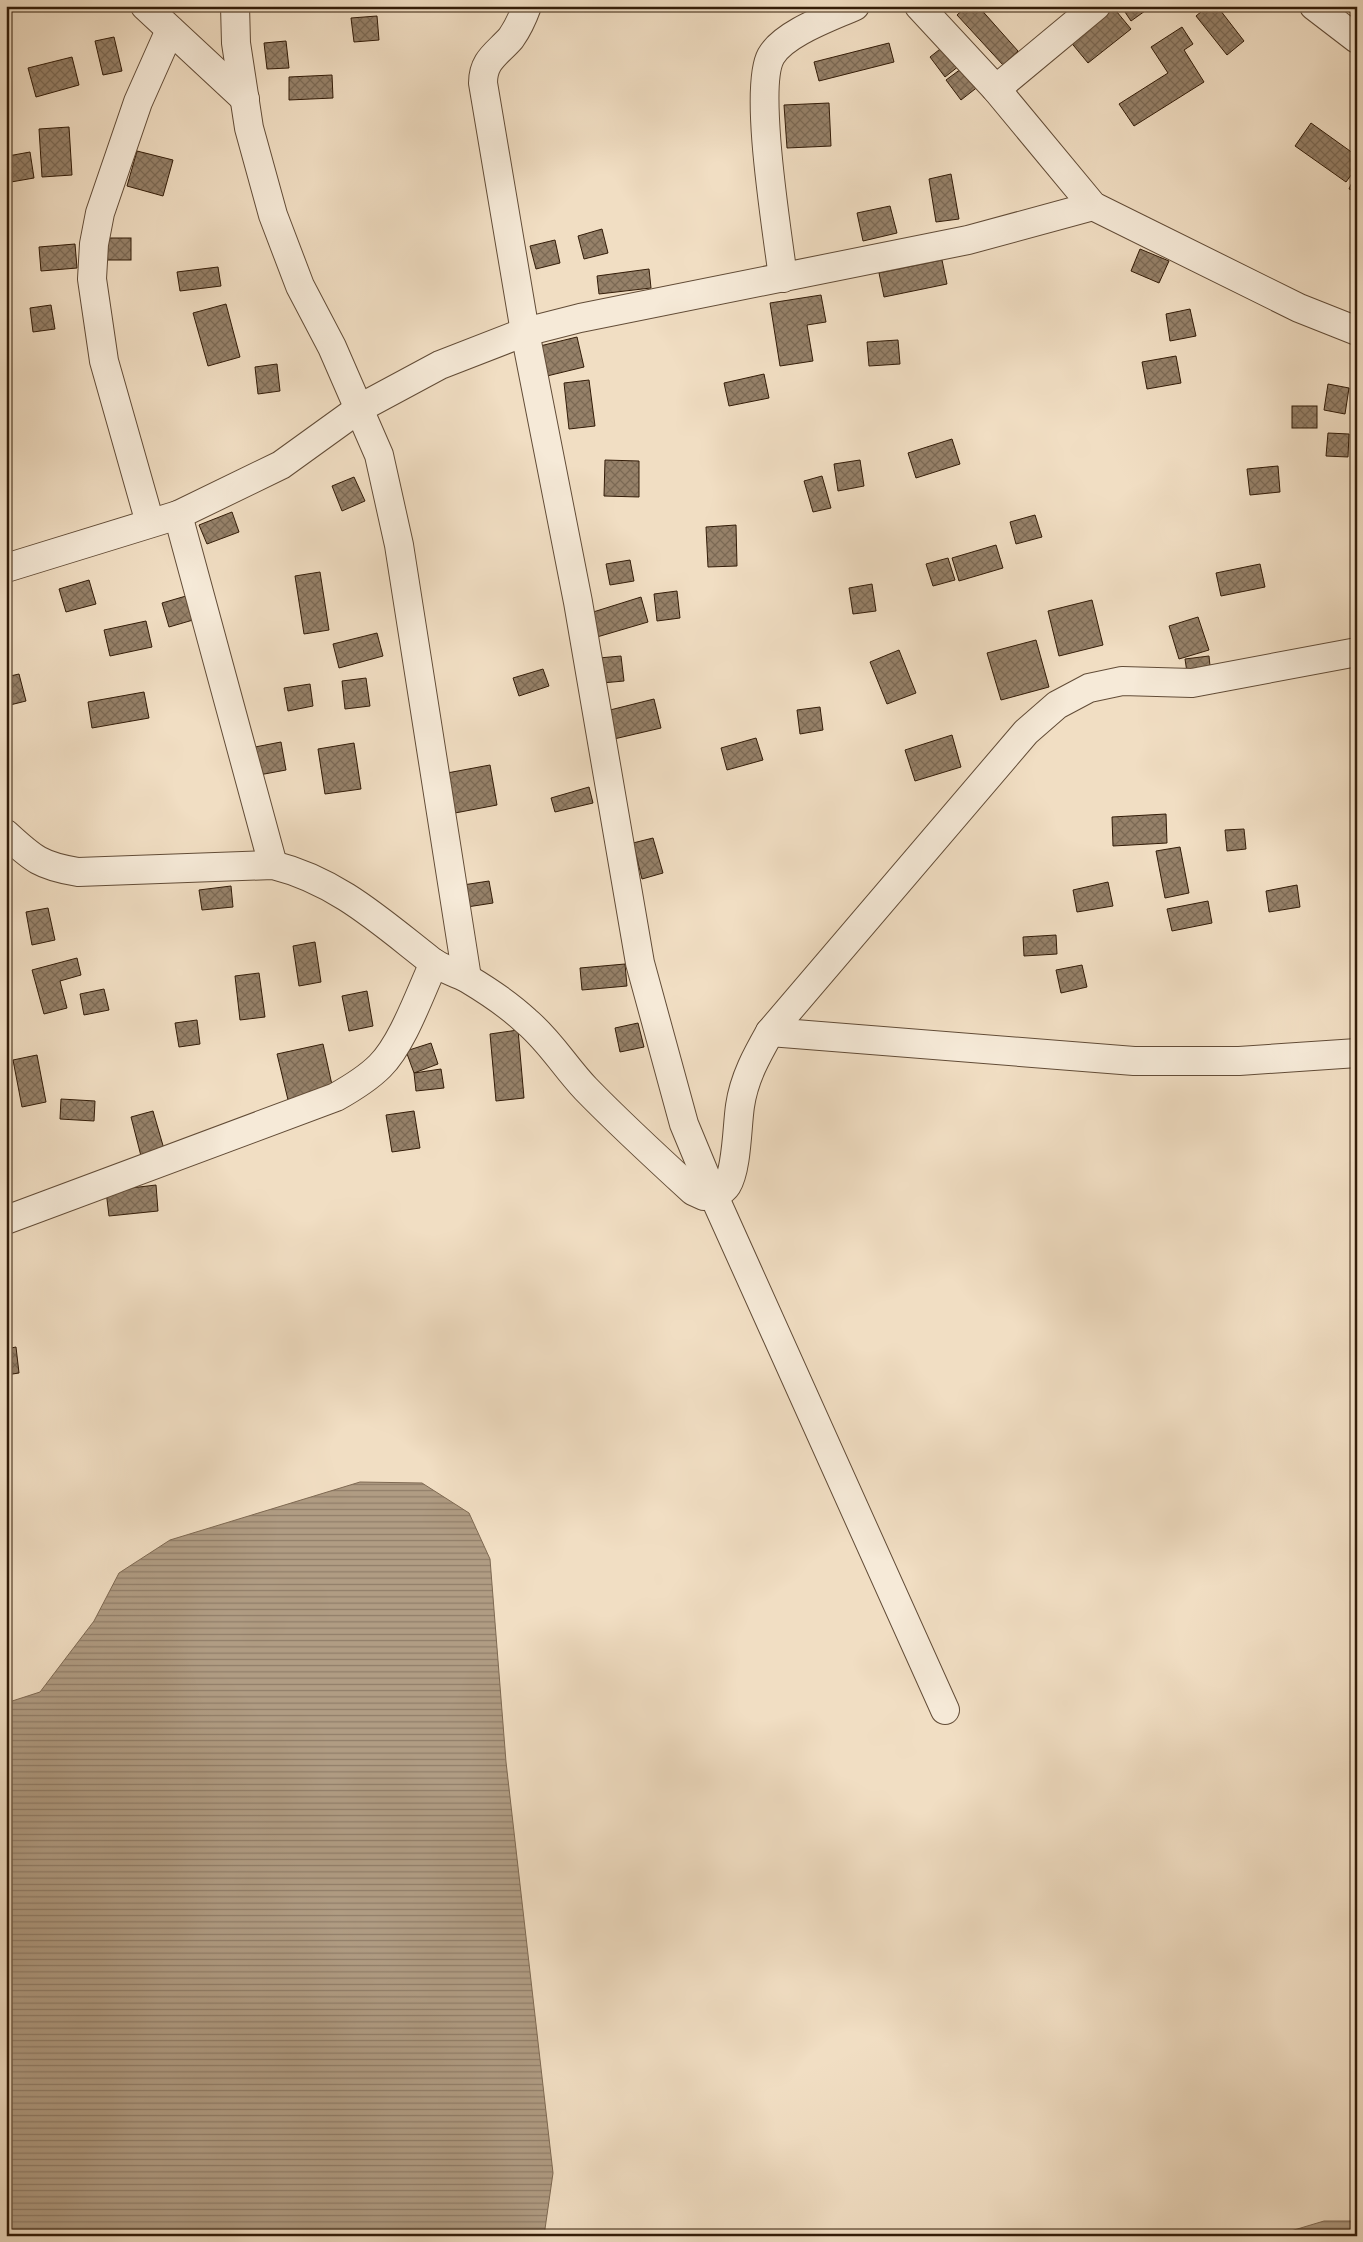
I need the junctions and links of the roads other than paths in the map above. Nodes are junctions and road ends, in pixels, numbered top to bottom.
1 (145, 6) edge
2 (235, 6) edge
3 (528, 6) edge
4 (854, 6) edge
5 (920, 6) edge
6 (1096, 6) edge
7 (1314, 6) edge
8 (170, 30) junction
9 (1357, 40) edge
10 (996, 89) junction
11 (244, 99) junction
12 (1093, 206) junction
13 (783, 278) junction
14 (1357, 331) edge
15 (525, 332) junction
16 (360, 408) junction
17 (178, 515) junction
18 (150, 523) junction
19 (6, 568) edge
20 (1357, 652) edge
21 (6, 834) edge
22 (273, 865) junction
23 (434, 963) junction
24 (467, 978) junction
25 (770, 1032) junction
26 (1357, 1053) edge
27 (713, 1194) junction
28 (6, 1220) edge
29 (945, 1710) dead end

1 - 8 street
2 - 11 street
3 - 15 street
4 - 13 street
5 - 10 street
6 - 10 street
7 - 9 street
8 - 11 street
8 - 18 street
10 - 12 street
11 - 16 street
12 - 13 street
12 - 14 street
13 - 15 street
15 - 16 street
15 - 27 street
16 - 17 street
16 - 24 street
17 - 18 street
17 - 22 street
18 - 19 street
20 - 25 street
21 - 22 street
22 - 23 street
23 - 24 street
23 - 28 street
24 - 27 street
25 - 26 street
25 - 27 street
27 - 29 street

